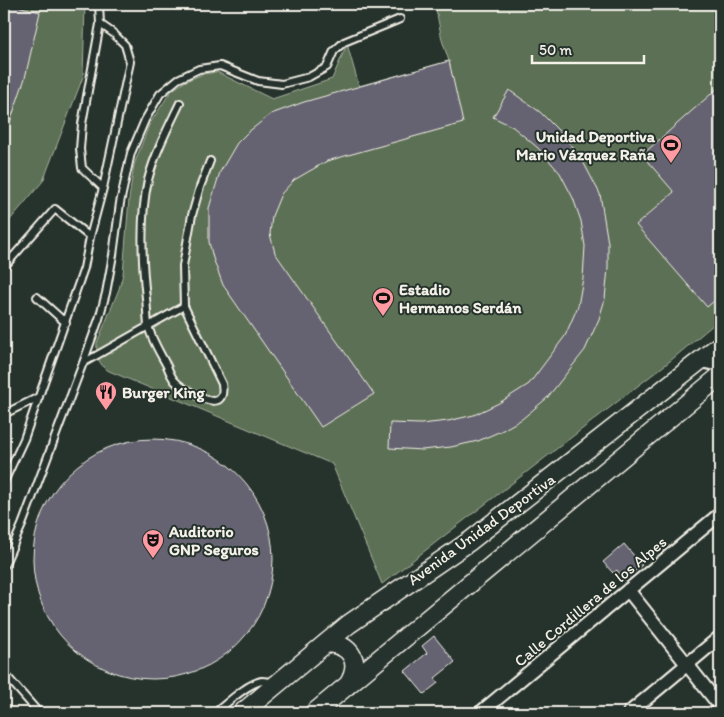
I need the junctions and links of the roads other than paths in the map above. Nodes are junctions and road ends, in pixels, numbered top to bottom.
1 (99, 4) edge
2 (400, 19) dead end
3 (100, 24) junction
4 (180, 103) dead end
5 (210, 161) dead end
6 (102, 188) junction
7 (90, 236) junction
8 (4, 267) edge
9 (37, 297) dead end
10 (184, 306) junction
11 (66, 324) junction
12 (148, 326) junction
13 (720, 345) edge
14 (701, 361) junction
15 (83, 362) junction
16 (720, 365) edge
17 (720, 376) edge
18 (39, 397) junction
19 (4, 414) edge
20 (4, 482) edge
21 (720, 514) edge
22 (4, 566) edge
23 (628, 590) junction
24 (720, 637) edge
25 (326, 643) junction
26 (688, 665) junction
27 (4, 673) edge
28 (278, 683) junction
29 (348, 686) junction
30 (720, 706) edge
31 (324, 710) edge
32 (38, 712) edge
33 (47, 713) edge
34 (215, 713) edge
35 (242, 713) edge
36 (480, 713) edge
37 (629, 713) edge

1 - 3 lane
2 - 15 lane
3 - 6 lane
3 - 6 lane
4 - 12 lane
5 - 10 lane
6 - 7 lane
7 - 8 lane
7 - 11 lane
9 - 11 lane
10 - 12 lane
10 - 12 lane
11 - 18 lane
12 - 15 lane
13 - 14 street, Avenida Unidad Deportiva
14 - 16 street
14 - 25 street, Avenida Unidad Deportiva
15 - 22 lane
17 - 29 street, Avenida Unidad Deportiva
18 - 19 lane
18 - 20 lane
21 - 23 street, Calle Cordillera de los Alpes
23 - 26 street
23 - 36 street, Calle Cordillera de los Alpes
24 - 26 street
25 - 28 street, Avenida Unidad Deportiva
25 - 29 street
26 - 30 street
26 - 37 street
27 - 32 lane
28 - 34 lane
28 - 35 street, Avenida Unidad Deportiva
29 - 31 street, Avenida Unidad Deportiva
32 - 33 lane

